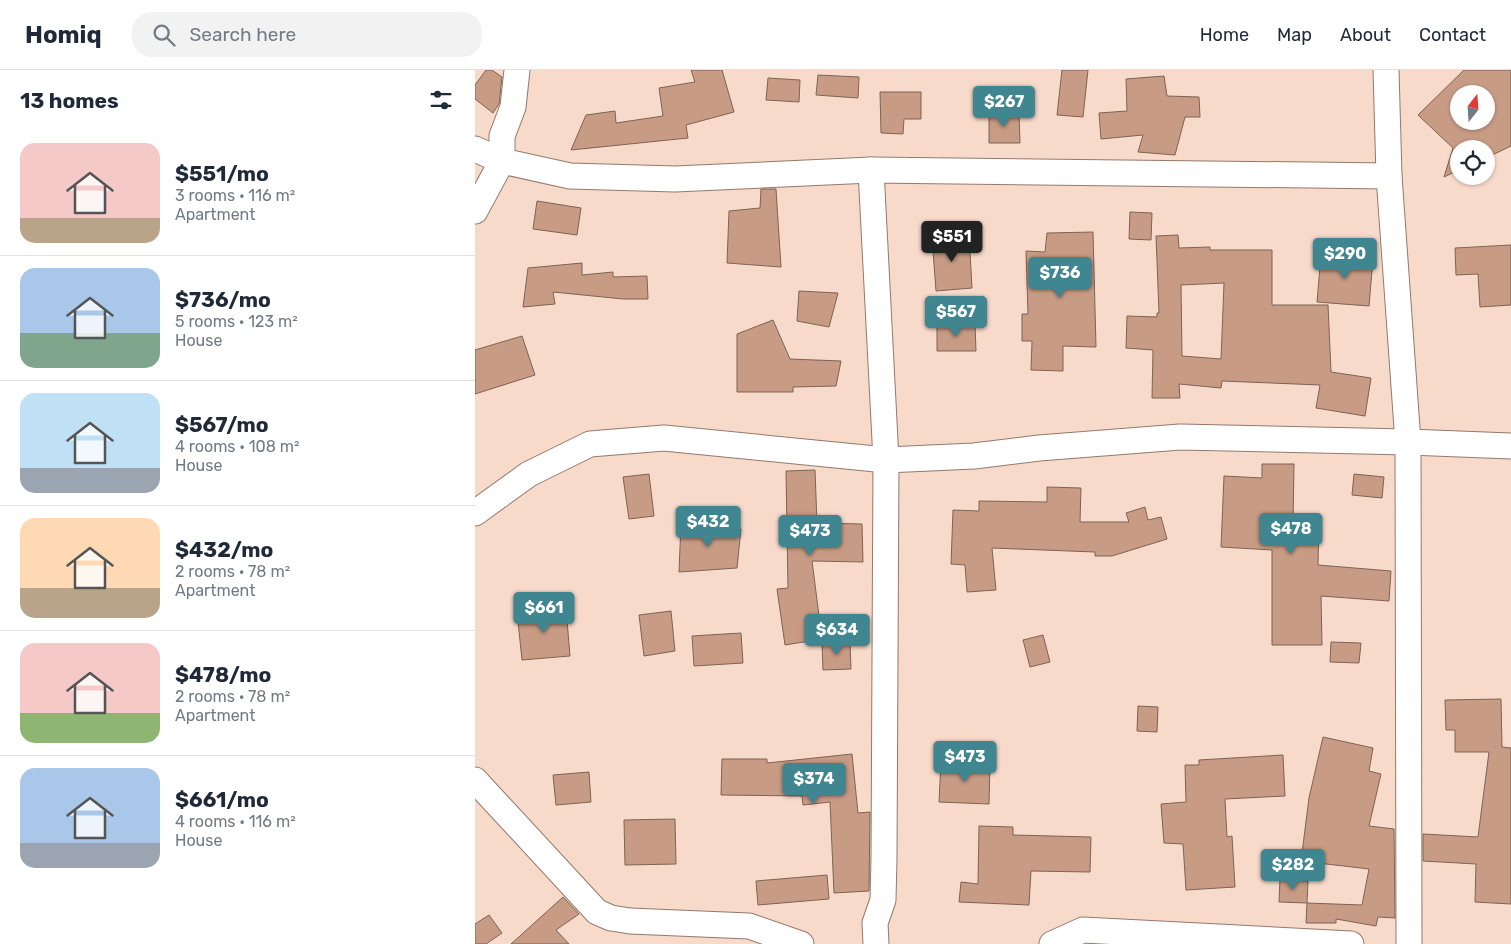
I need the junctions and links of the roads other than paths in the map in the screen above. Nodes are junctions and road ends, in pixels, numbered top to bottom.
1 (517, 70) edge
2 (1386, 70) edge
3 (475, 149) edge
4 (502, 162) junction
5 (871, 170) junction
6 (1389, 176) junction
7 (475, 211) edge
8 (1408, 442) junction
9 (1511, 446) edge
10 (886, 460) junction
11 (475, 513) edge
12 (475, 780) edge
13 (1288, 942) edge
14 (801, 944) edge
15 (876, 944) edge
16 (1052, 944) edge
17 (1351, 944) edge
18 (1409, 944) edge

1 - 4 street
2 - 6 street
3 - 4 street
4 - 5 street
4 - 7 street
5 - 6 street
5 - 10 street
6 - 8 street
8 - 9 street
8 - 10 street
8 - 18 street
10 - 11 street
10 - 15 street
12 - 14 street
13 - 16 street
13 - 17 street

